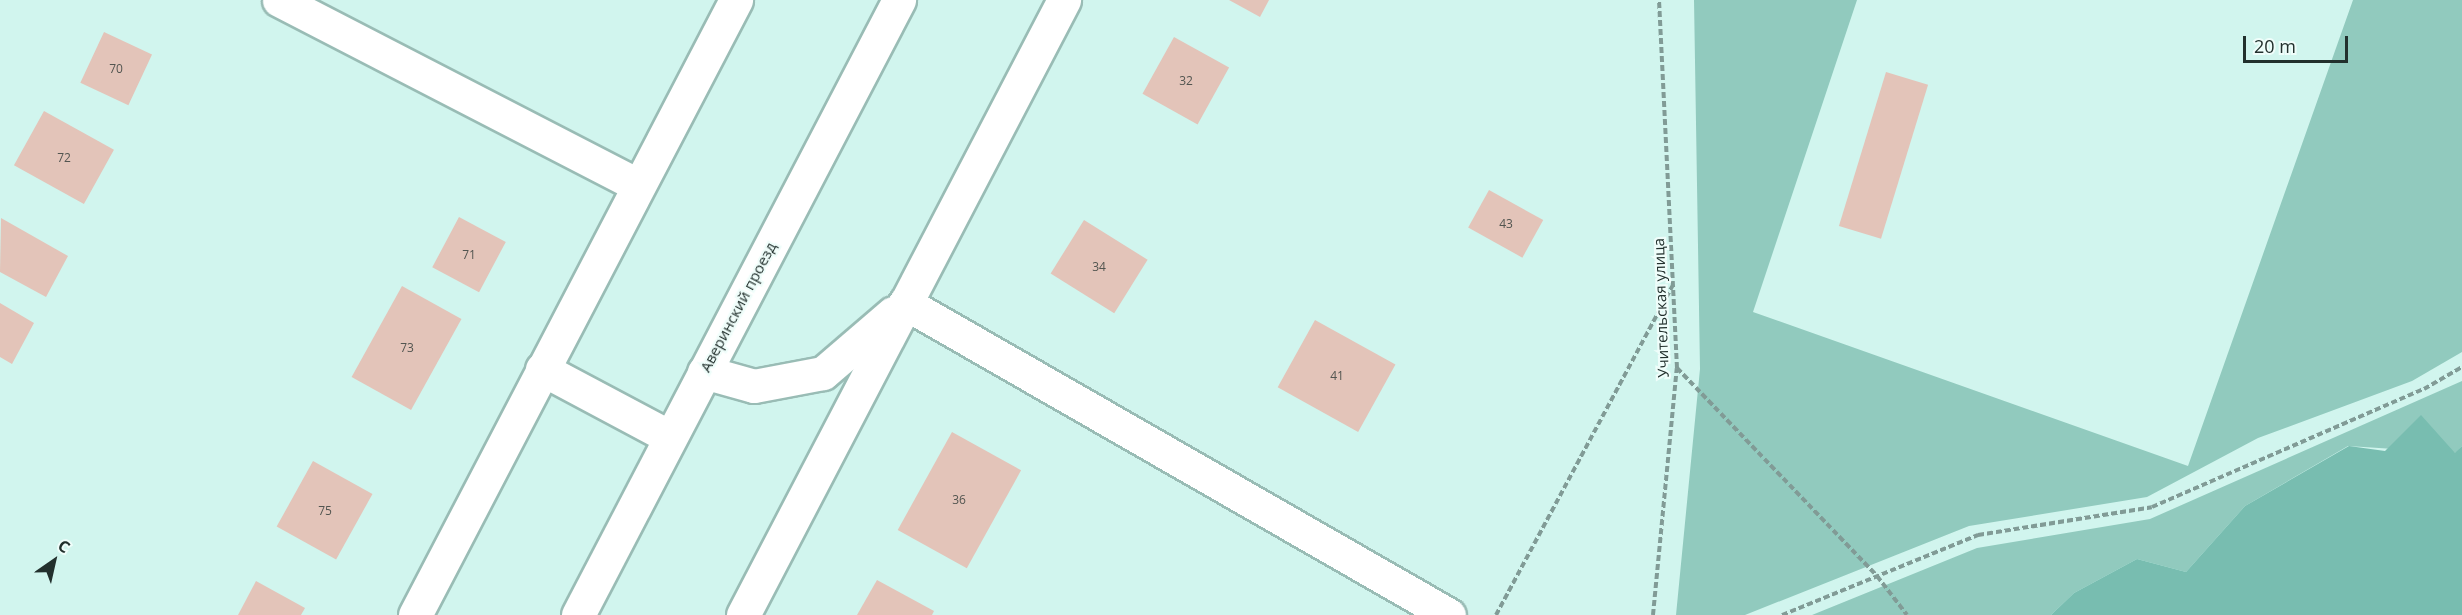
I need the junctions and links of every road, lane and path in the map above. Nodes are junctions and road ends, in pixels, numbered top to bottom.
1 (279, 0) edge
2 (736, 0) edge
3 (899, 0) edge
4 (1064, 0) edge
5 (1659, 0) edge
6 (637, 185) junction
7 (1673, 285) junction
8 (905, 303) junction
9 (1677, 368) junction
10 (2462, 368) edge
11 (542, 369) junction
12 (704, 372) junction
13 (670, 437) junction
14 (1877, 576) junction
15 (415, 615) edge
16 (578, 615) edge
17 (742, 615) edge
18 (1449, 615) edge
19 (1496, 615) edge
20 (1653, 615) edge
21 (1782, 615) edge
22 (1907, 615) edge

1 - 6 street
2 - 6 street
3 - 12 street, Аверинский проезд
4 - 8 street
5 - 7 path, Учительская улица
6 - 11 street
7 - 9 path, Учительская улица
7 - 19 path
8 - 12 street
8 - 17 street
8 - 18 street
9 - 14 path
9 - 20 path, Учительская улица
10 - 14 path
11 - 13 street
11 - 15 street
12 - 13 street, Аверинский проезд
13 - 16 street, Аверинский проезд
14 - 21 path
14 - 22 path

